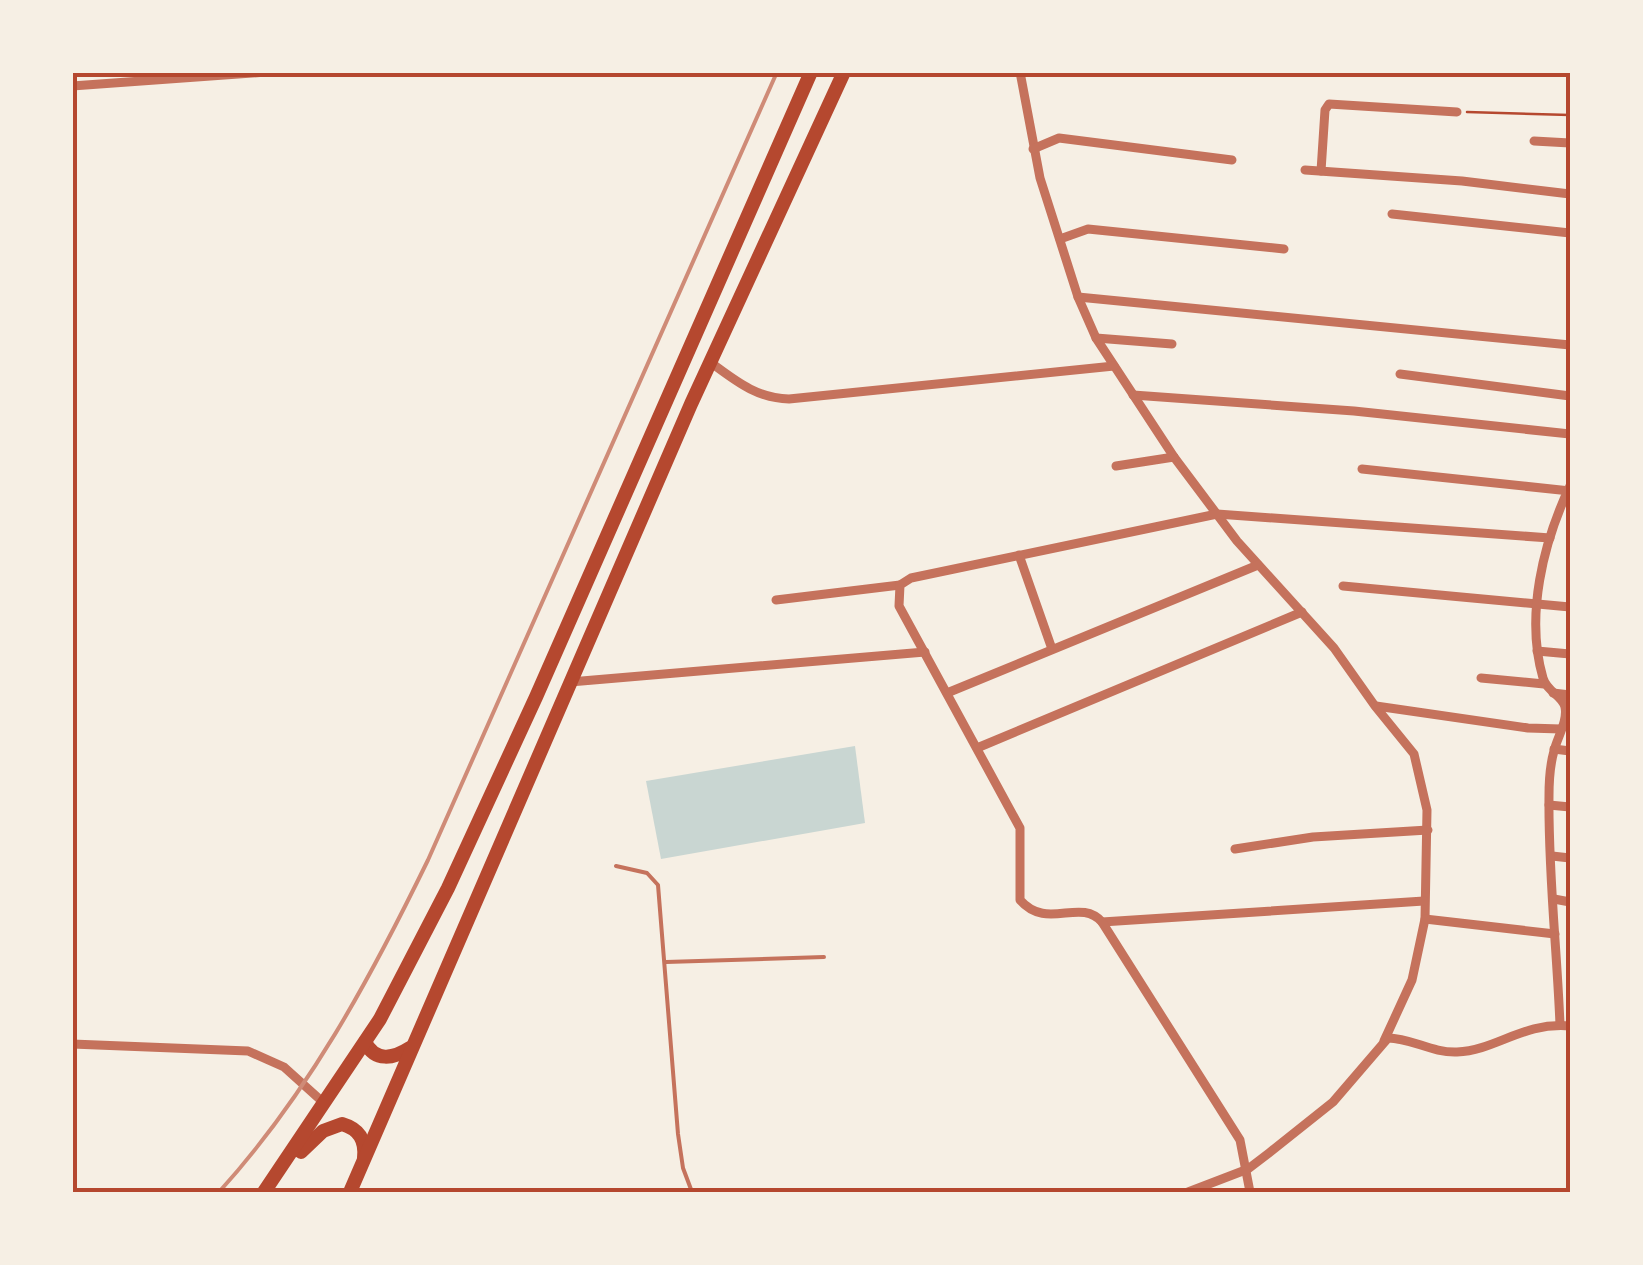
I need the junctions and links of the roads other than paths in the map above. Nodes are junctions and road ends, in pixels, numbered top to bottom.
1 (266, 72) edge
2 (811, 72) edge
3 (844, 72) edge
4 (1020, 72) edge
5 (72, 86) edge
6 (1457, 112) road end
7 (1534, 142) dead end
8 (1570, 144) edge
9 (1033, 149) junction
10 (1232, 160) dead end
11 (1306, 170) dead end
12 (1321, 170) junction
13 (1570, 194) edge
14 (1392, 214) dead end
15 (1570, 233) edge
16 (1060, 239) junction
17 (1284, 249) dead end
18 (1078, 296) junction
19 (1096, 338) junction
20 (1172, 344) dead end
21 (1570, 346) edge
22 (710, 362) junction
23 (1114, 366) junction
24 (1400, 374) dead end
25 (1133, 395) junction
26 (1570, 396) edge
27 (1570, 434) edge
28 (1174, 457) junction
29 (1116, 466) dead end
30 (1362, 468) dead end
31 (1570, 489) edge
32 (1217, 514) junction
33 (1550, 538) junction
34 (1019, 554) junction
35 (1258, 565) junction
36 (900, 585) junction
37 (1343, 586) dead end
38 (776, 600) dead end
39 (1537, 604) junction
40 (1570, 607) edge
41 (1302, 612) junction
42 (1052, 649) junction
43 (1537, 651) junction
44 (925, 652) junction
45 (1570, 654) edge
46 (1481, 678) dead end
47 (570, 682) junction
48 (1548, 688) junction
49 (947, 694) junction
50 (1570, 695) edge
51 (1374, 706) junction
52 (1561, 729) junction
53 (977, 748) junction
54 (1554, 749) junction
55 (1570, 751) edge
56 (1549, 804) junction
57 (1570, 807) edge
58 (1428, 830) junction
59 (1236, 849) dead end
60 (1552, 856) junction
61 (1570, 858) edge
62 (616, 866) dead end
63 (1554, 899) junction
64 (1424, 900) junction
65 (1570, 902) edge
66 (1425, 919) junction
67 (1102, 922) junction
68 (1555, 934) junction
69 (824, 956) dead end
70 (1557, 959) junction
71 (1570, 960) edge
72 (666, 962) junction
73 (1565, 1026) edge
74 (1384, 1041) junction
75 (365, 1042) junction
76 (72, 1044) edge
77 (410, 1048) junction
78 (325, 1104) junction
79 (363, 1164) junction
80 (1248, 1168) junction
81 (280, 1173) junction
82 (1194, 1191) edge
83 (264, 1192) edge
84 (350, 1192) edge
85 (692, 1192) edge
86 (1250, 1192) edge

1 - 5 street
2 - 75 highway
3 - 22 highway
4 - 9 street
6 - 12 street
7 - 8 street
9 - 10 street
9 - 16 street
11 - 12 street
12 - 13 street
14 - 15 street
16 - 17 street
16 - 18 street
18 - 19 street
18 - 21 street
19 - 20 street
19 - 23 street
22 - 23 street
22 - 47 highway
23 - 25 street
24 - 26 street
25 - 27 street
25 - 28 street
28 - 29 street
28 - 32 street
30 - 31 street
31 - 33 street
32 - 33 street
32 - 34 street
32 - 35 street
33 - 39 street
34 - 36 street
34 - 42 street
35 - 41 street
35 - 42 street
36 - 38 street
36 - 44 street
37 - 39 street
39 - 40 street
39 - 43 street
41 - 51 street
41 - 53 street
42 - 49 street
43 - 45 street
43 - 48 street
44 - 47 street
44 - 49 street
46 - 48 street
47 - 77 highway
48 - 50 street
48 - 52 street
49 - 53 street
51 - 52 street
51 - 58 street
52 - 54 street
53 - 67 street
54 - 55 street
54 - 56 street
56 - 57 street
56 - 60 street
58 - 59 street
58 - 64 street
60 - 61 street
60 - 63 street
62 - 72 lane
63 - 65 street
63 - 68 street
64 - 66 street
64 - 67 street
66 - 68 street
66 - 74 street
67 - 80 street
68 - 70 street
69 - 72 lane
70 - 71 street
70 - 73 street
72 - 85 lane
73 - 74 street
74 - 80 street
75 - 77 highway
75 - 78 highway
76 - 78 street
77 - 79 highway
78 - 81 highway
79 - 81 highway
79 - 84 highway
80 - 82 street
80 - 86 street
81 - 83 highway

